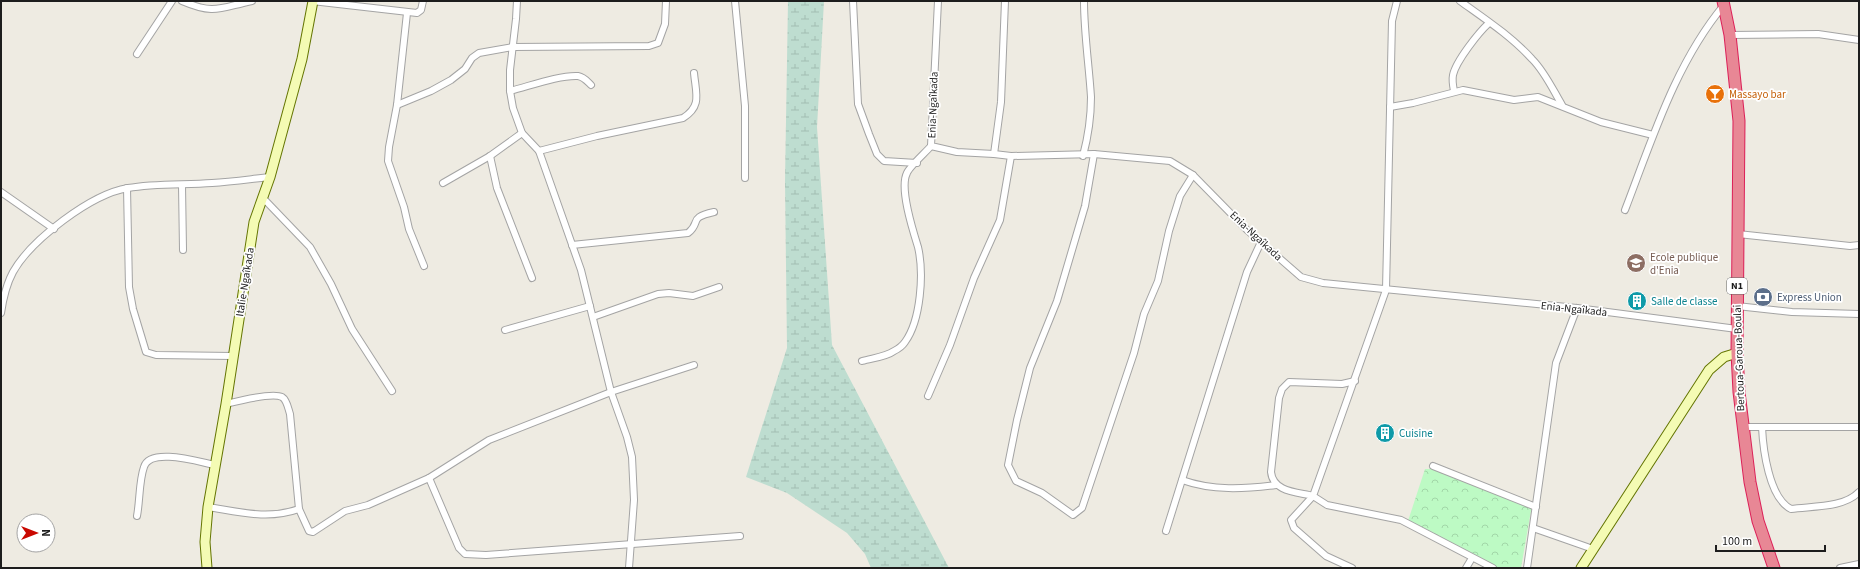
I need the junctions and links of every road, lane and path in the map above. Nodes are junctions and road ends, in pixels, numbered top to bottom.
1 (172, 1) edge
2 (182, 1) edge
3 (252, 1) edge
4 (313, 1) edge
5 (423, 1) edge
6 (517, 1) edge
7 (666, 1) edge
8 (735, 1) edge
9 (853, 1) edge
10 (938, 1) edge
11 (1004, 1) edge
12 (1084, 1) edge
13 (1397, 1) edge
14 (1460, 1) edge
15 (1724, 3) edge
16 (407, 12) junction
17 (1489, 23) junction
18 (1730, 36) junction
19 (1859, 40) edge
20 (513, 47) junction
21 (137, 54) dead end
22 (694, 74) dead end
23 (591, 85) dead end
24 (510, 91) junction
25 (1454, 91) junction
26 (397, 105) junction
27 (1562, 105) junction
28 (1390, 107) junction
29 (522, 133) junction
30 (1653, 135) junction
31 (931, 146) junction
32 (539, 151) junction
33 (994, 154) junction
34 (1094, 154) junction
35 (490, 156) junction
36 (1011, 156) junction
37 (1083, 156) junction
38 (917, 163) junction
39 (1193, 175) junction
40 (270, 178) junction
41 (745, 178) dead end
42 (443, 183) dead end
43 (182, 184) junction
44 (127, 188) junction
45 (1, 192) edge
46 (262, 197) junction
47 (1625, 210) dead end
48 (714, 212) dead end
49 (54, 229) junction
50 (1738, 234) junction
51 (1261, 242) junction
52 (572, 245) junction
53 (1859, 245) edge
54 (183, 250) dead end
55 (424, 266) dead end
56 (532, 278) dead end
57 (719, 287) dead end
58 (1386, 290) junction
59 (2, 296) edge
60 (590, 306) junction
61 (1737, 306) junction
62 (1577, 308) junction
63 (1, 313) edge
64 (1859, 314) edge
65 (593, 317) junction
66 (1737, 329) junction
67 (505, 330) dead end
68 (1737, 353) junction
69 (233, 356) junction
70 (862, 361) dead end
71 (694, 365) dead end
72 (1355, 381) junction
73 (392, 391) dead end
74 (611, 392) junction
75 (928, 396) dead end
76 (226, 404) junction
77 (1762, 427) junction
78 (1859, 427) edge
79 (1742, 428) junction
80 (216, 465) junction
81 (1433, 466) dead end
82 (429, 478) junction
83 (1182, 480) junction
84 (1276, 485) junction
85 (1859, 492) edge
86 (1313, 496) junction
87 (208, 507) junction
88 (1536, 507) junction
89 (299, 509) junction
90 (137, 516) dead end
91 (1533, 528) junction
92 (1166, 531) dead end
93 (740, 536) dead end
94 (630, 543) junction
95 (1593, 549) junction
96 (1472, 558) junction
97 (1859, 564) edge
98 (206, 568) edge
99 (629, 568) edge
100 (1352, 568) edge
101 (1466, 568) edge
102 (1493, 568) edge
103 (1527, 568) edge
104 (1581, 568) edge
105 (1774, 568) edge
106 (1840, 568) edge

1 - 21 street
2 - 3 street
4 - 16 street
4 - 40 street, Italie-Ngaîkada
5 - 16 street
6 - 20 street
7 - 20 street
8 - 41 street
9 - 38 street
10 - 31 street, Enia-Ngaîkada
11 - 33 street
12 - 37 street
13 - 28 street
14 - 17 street
15 - 18 highway, Bertoua-Garoua-Boulai / N1
15 - 30 street
16 - 26 street
17 - 25 street
17 - 27 street
18 - 19 street
18 - 50 highway, Bertoua-Garoua-Boulai / N1
20 - 24 street
20 - 26 street
22 - 32 street
23 - 24 street
24 - 29 street
25 - 27 street
25 - 28 street
26 - 55 street
27 - 30 street
28 - 58 street
29 - 32 street
29 - 35 street
30 - 47 street
31 - 33 street, Enia-Ngaîkada
31 - 38 street
32 - 52 street
33 - 36 street, Enia-Ngaîkada
34 - 37 street, Enia-Ngaîkada
34 - 39 street, Enia-Ngaîkada
34 - 39 street
35 - 42 street
35 - 56 street
36 - 37 street, Enia-Ngaîkada
36 - 75 street
38 - 70 street
39 - 51 street, Enia-Ngaîkada
40 - 43 street
40 - 46 street, Italie-Ngaîkada
43 - 44 street
43 - 54 street
44 - 49 street
44 - 69 street
45 - 49 street
46 - 69 street, Italie-Ngaîkada
46 - 73 street
48 - 52 street
49 - 59 street
50 - 53 street
50 - 61 highway, Bertoua-Garoua-Boulai / N1
51 - 58 street, Enia-Ngaîkada
51 - 83 street
52 - 60 street
57 - 65 street
58 - 62 street, Enia-Ngaîkada
58 - 72 street
59 - 63 street
60 - 65 street
60 - 67 street
61 - 64 street
61 - 66 highway, Bertoua-Garoua-Boulai / N1
62 - 66 street, Enia-Ngaîkada
62 - 88 street
65 - 74 street
66 - 68 highway, Bertoua-Garoua-Boulai / N1
68 - 79 highway, Bertoua-Garoua-Boulai / N1
68 - 95 street
69 - 76 street, Italie-Ngaîkada
71 - 74 street
72 - 84 street
72 - 86 street
74 - 82 street
74 - 94 street
76 - 80 street, Italie-Ngaîkada
76 - 89 street
77 - 78 street
77 - 79 street
77 - 85 street
79 - 105 highway, Bertoua-Garoua-Boulai / N1
80 - 87 street, Italie-Ngaîkada
80 - 90 street
81 - 88 street
82 - 89 street
82 - 94 street
83 - 84 street
83 - 92 street
84 - 86 street
86 - 96 street
86 - 100 street
87 - 89 street
87 - 98 street, Italie-Ngaîkada
88 - 91 street
91 - 95 street
91 - 103 street
93 - 94 street
94 - 99 street
95 - 104 street
96 - 101 street
96 - 102 street
97 - 106 street

